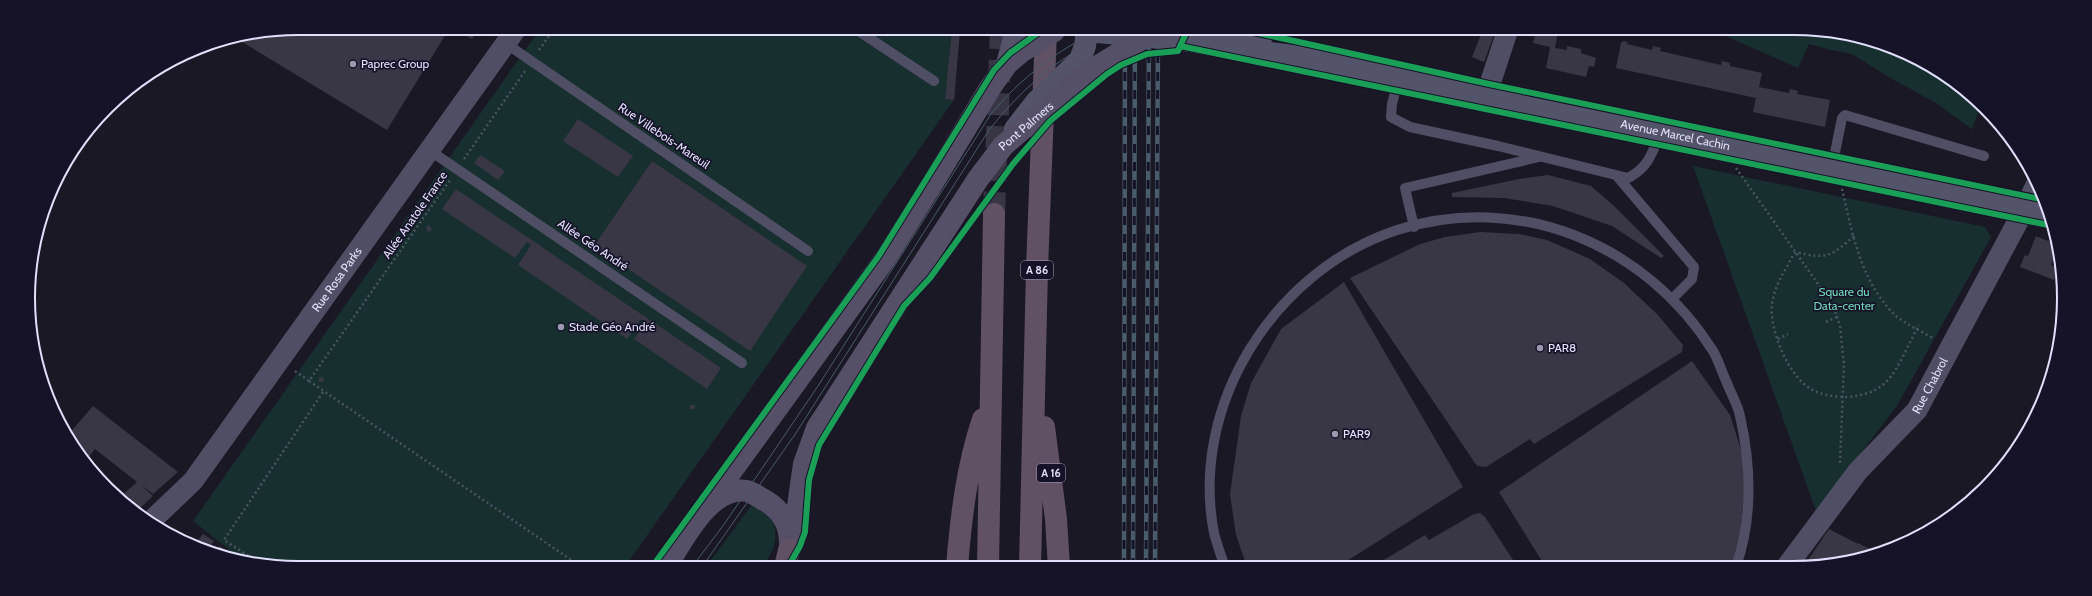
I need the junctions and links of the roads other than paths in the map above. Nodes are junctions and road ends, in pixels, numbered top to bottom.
1 (865, 35) edge
2 (1015, 35) edge
3 (1046, 35) edge
4 (1046, 35) edge
5 (1086, 35) edge
6 (1160, 35) edge
7 (1506, 35) edge
8 (510, 36) edge
9 (1239, 36) edge
10 (1007, 64) junction
11 (1399, 77) junction
12 (934, 81) dead end
13 (1486, 96) junction
14 (1661, 132) junction
15 (1003, 146) junction
16 (429, 150) junction
17 (1984, 156) dead end
18 (1541, 157) junction
19 (1616, 175) junction
20 (1836, 175) junction
21 (2034, 190) edge
22 (2025, 208) junction
23 (2042, 212) edge
24 (994, 214) tunnel mouth
25 (1414, 227) junction
26 (808, 251) dead end
27 (1673, 298) junction
28 (742, 363) dead end
29 (1035, 383) junction
30 (990, 399) junction
31 (704, 510) junction
32 (154, 518) edge
33 (689, 530) junction
34 (785, 557) edge
35 (666, 561) edge
36 (670, 561) edge
37 (957, 561) edge
38 (988, 561) edge
39 (1030, 561) edge
40 (1058, 561) edge
41 (1223, 561) edge
42 (1738, 561) edge
43 (1791, 561) edge

1 - 12 lane
2 - 10 street
3 - 10 main road, bridge
4 - 29 highway, A 86
5 - 15 street, bridge
6 - 9 street, Avenue Marcel Cachin, bridge
6 - 15 main road, Pont Palmers, bridge
7 - 13 street
8 - 16 street, Rue Rosa Parks
8 - 26 lane, Rue Villebois-Mareuil
9 - 11 street, Avenue Marcel Cachin
10 - 31 main road, bridge
11 - 13 street, Avenue Marcel Cachin
11 - 18 lane
13 - 14 street, Avenue Marcel Cachin
14 - 19 lane
14 - 20 street, Avenue Marcel Cachin
15 - 34 main road, Pont Palmers, bridge
16 - 28 lane, Allée Géo André
16 - 32 street, Rue Rosa Parks
17 - 20 lane
18 - 19 lane
18 - 25 lane
19 - 27 lane
20 - 22 street, Avenue Marcel Cachin
21 - 22 street, Rue Chabrol
22 - 23 street, Avenue Marcel Cachin
22 - 43 street, Rue Chabrol
24 - 30 highway
25 - 27 lane
25 - 41 lane
27 - 42 lane
29 - 39 highway, A 86
29 - 40 highway, A 16
30 - 37 highway
30 - 38 highway
31 - 33 main road
31 - 34 main road
33 - 35 main road
33 - 36 main road

